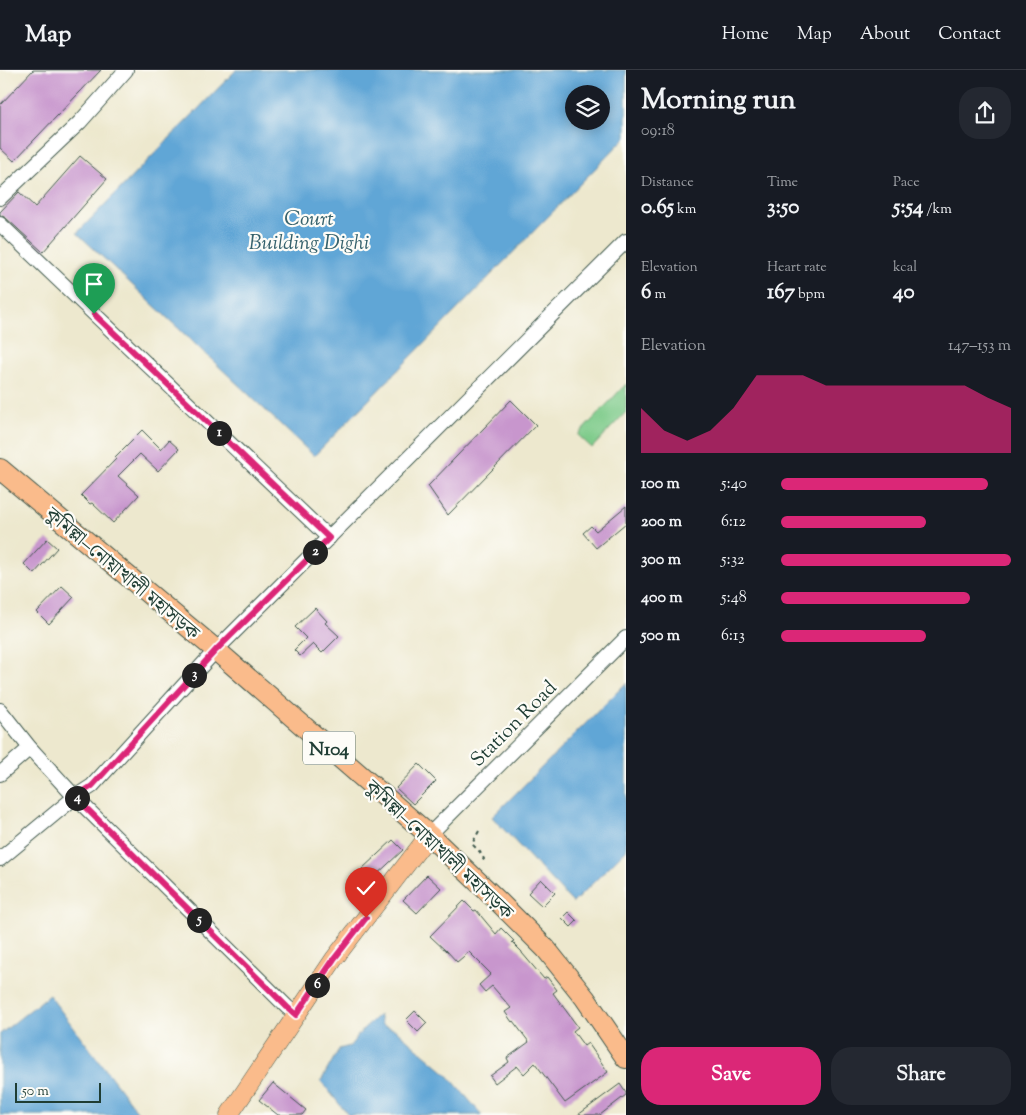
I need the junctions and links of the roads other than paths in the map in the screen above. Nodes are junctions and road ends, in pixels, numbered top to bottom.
1 (126, 70) edge
2 (0, 198) edge
3 (0, 224) edge
4 (626, 241) edge
5 (0, 469) edge
6 (329, 538) junction
7 (626, 638) edge
8 (216, 650) junction
9 (0, 710) edge
10 (30, 748) junction
11 (0, 774) edge
12 (75, 797) junction
13 (429, 835) junction
14 (0, 859) edge
15 (296, 1015) junction
16 (626, 1058) edge
17 (229, 1115) edge

1 - 2 street
3 - 6 street
4 - 6 street
5 - 8 highway, কুমিল্লা–নোয়াখালী মহাসড়ক / N104
6 - 8 street
7 - 13 street, Station Road
8 - 12 street
8 - 13 highway, কুমিল্লা–নোয়াখালী মহাসড়ক / N104
9 - 10 street
10 - 11 street
10 - 12 street
12 - 14 street
12 - 15 street
13 - 15 main road
13 - 16 highway, কুমিল্লা–নোয়াখালী মহাসড়ক / N104
15 - 17 main road

